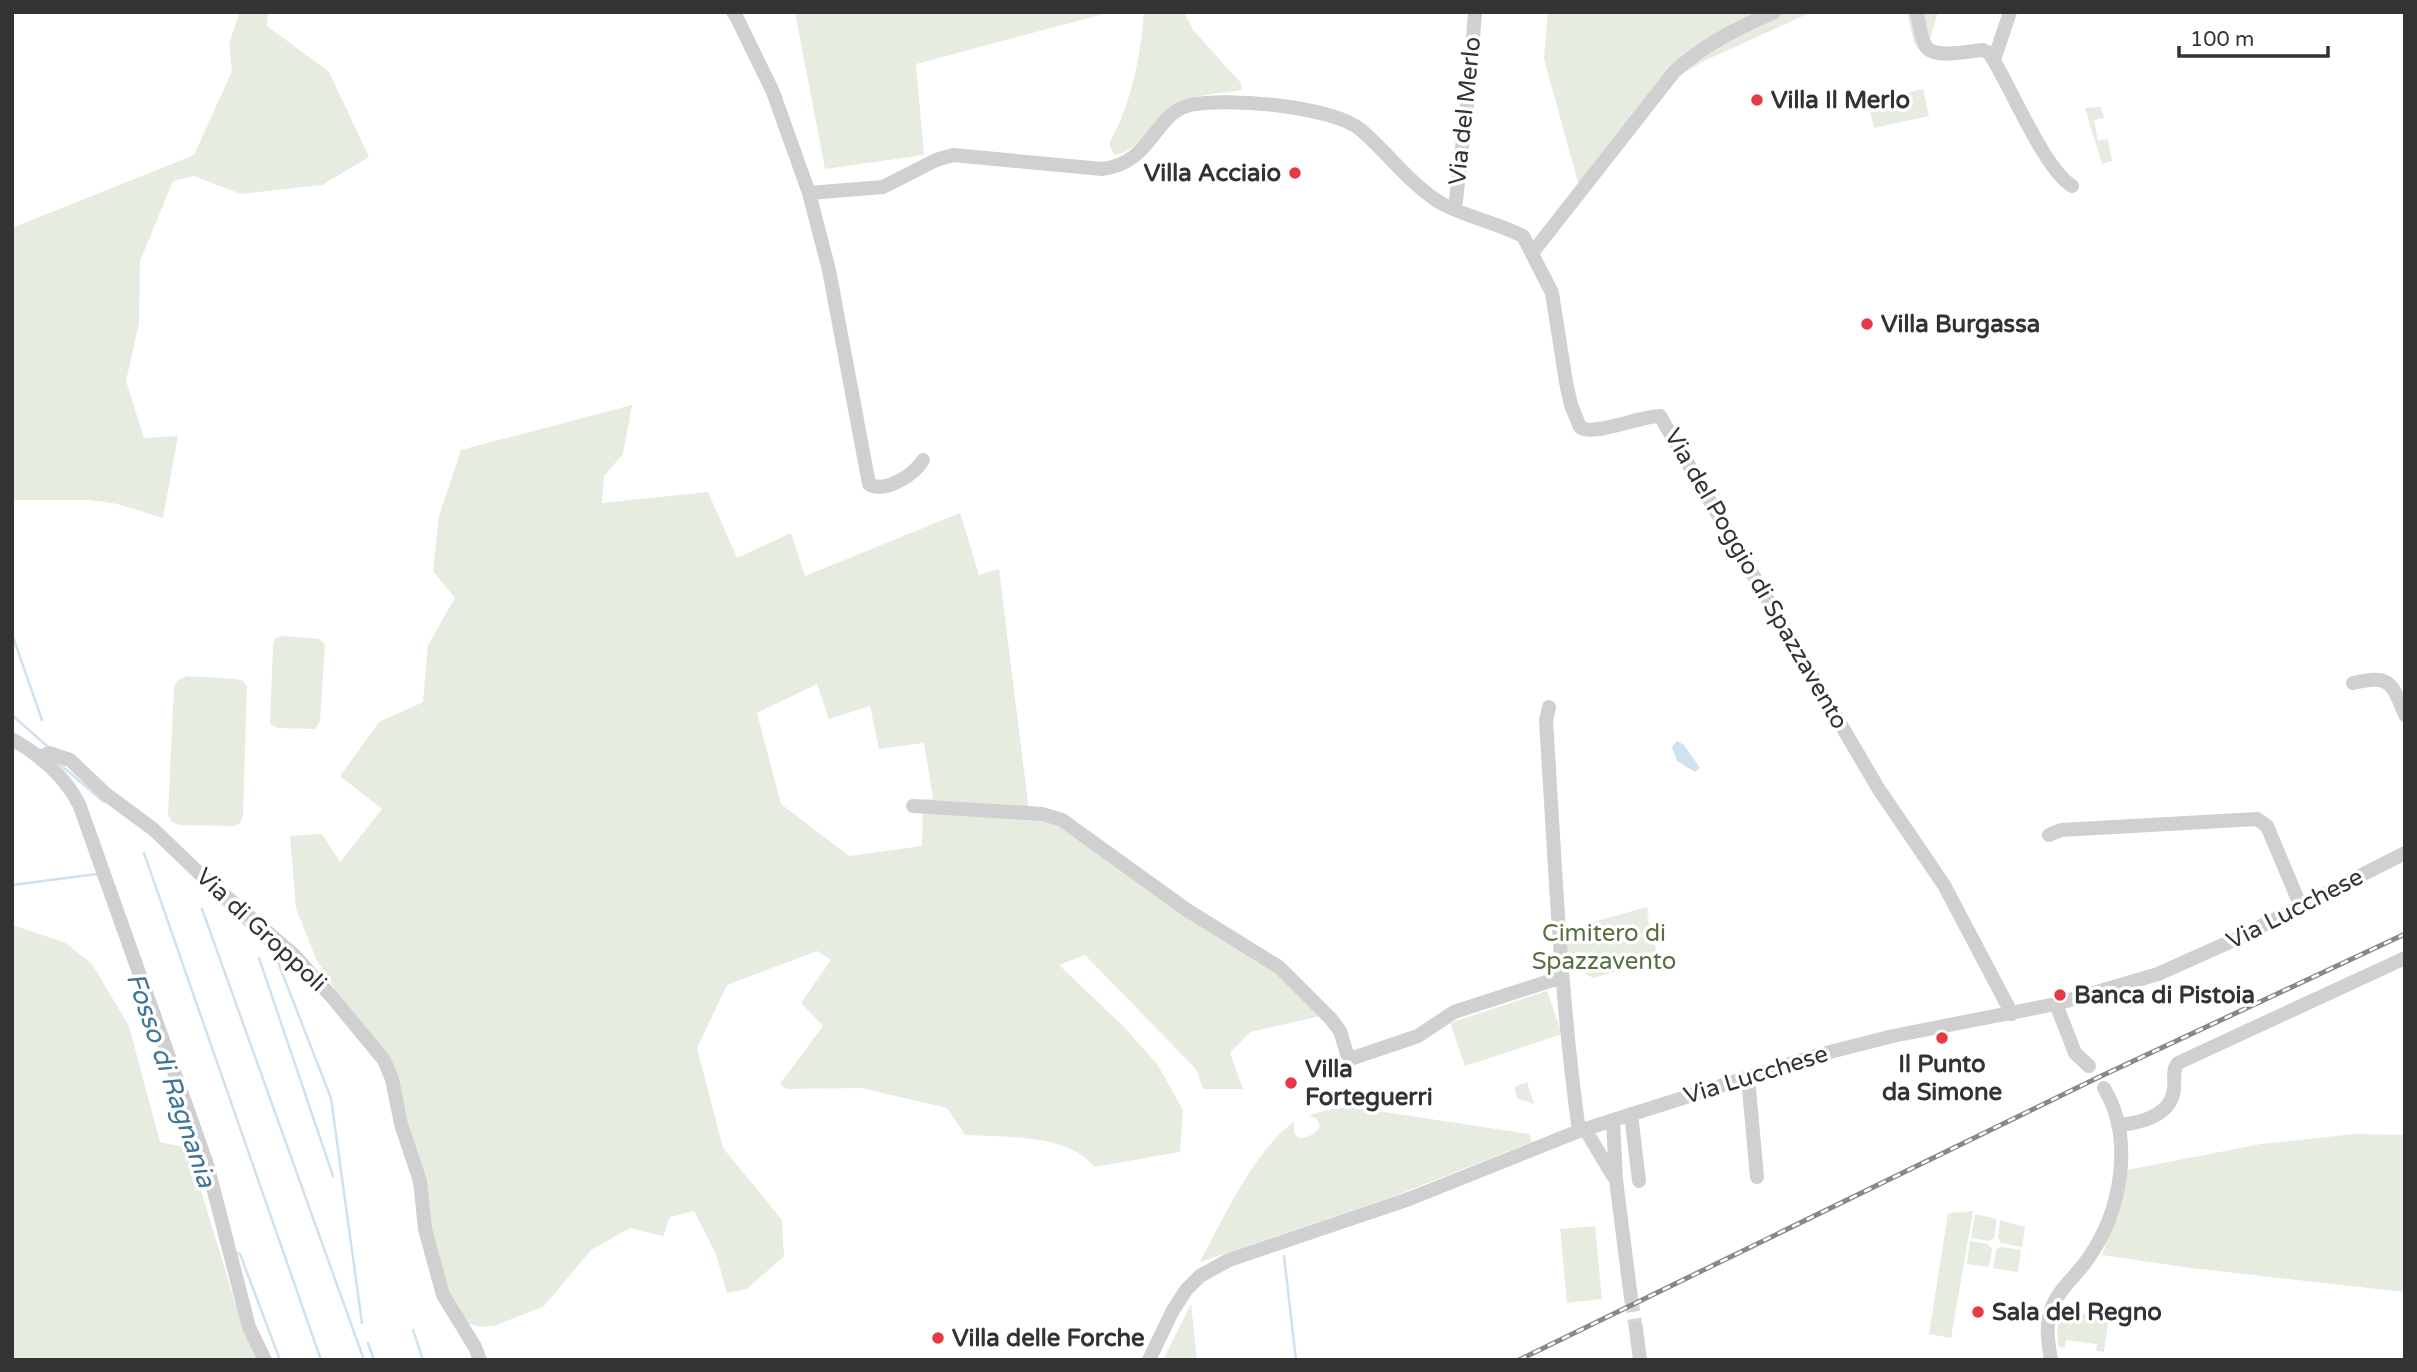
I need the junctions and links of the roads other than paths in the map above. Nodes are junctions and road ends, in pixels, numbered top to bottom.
1 (733, 12) edge
2 (1475, 12) edge
3 (1773, 12) edge
4 (1917, 12) edge
5 (2010, 12) edge
6 (1994, 60) junction
7 (2072, 186) dead end
8 (808, 193) junction
9 (1455, 209) junction
10 (1533, 252) junction
11 (923, 460) dead end
12 (2353, 683) dead end
13 (1549, 707) dead end
14 (2405, 715) edge
15 (12, 739) edge
16 (41, 757) junction
17 (913, 806) dead end
18 (2049, 835) dead end
19 (2405, 853) edge
20 (2301, 907) junction
21 (2405, 958) edge
22 (1562, 977) junction
23 (2056, 1004) junction
24 (2012, 1014) junction
25 (2089, 1066) dead end
26 (1748, 1078) junction
27 (2104, 1088) dead end
28 (1631, 1114) junction
29 (1613, 1120) junction
30 (2118, 1125) junction
31 (1582, 1130) junction
32 (1757, 1177) dead end
33 (1616, 1181) junction
34 (1639, 1181) dead end
35 (1631, 1298) tunnel mouth
36 (1636, 1329) tunnel mouth
37 (264, 1360) edge
38 (480, 1360) edge
39 (1149, 1360) edge
40 (1640, 1360) edge
41 (2051, 1360) edge

1 - 8 street
2 - 9 street, Via del Merlo
3 - 10 street
4 - 6 street
5 - 6 street
6 - 7 street
8 - 9 street, Via del Poggio di Spazzavento
8 - 11 street
9 - 10 street, Via del Poggio di Spazzavento
10 - 24 street, Via del Poggio di Spazzavento
12 - 14 street
13 - 22 street
15 - 16 street, Via di Groppoli
16 - 37 street, Via di Groppoli
16 - 38 street, Via di Groppoli
17 - 22 street
18 - 20 street
19 - 20 street, Via Lucchese
20 - 23 street, Via Lucchese
21 - 30 street
22 - 31 street
23 - 24 street, Via Lucchese
23 - 25 street
24 - 26 street, Via Lucchese
26 - 28 street, Via Lucchese
26 - 32 street
27 - 30 street
28 - 29 street, Via Lucchese
28 - 34 street
29 - 31 street, Via Lucchese
29 - 33 street
30 - 41 street
31 - 33 street
31 - 39 street, Via Lucchese
33 - 35 street
36 - 40 street

